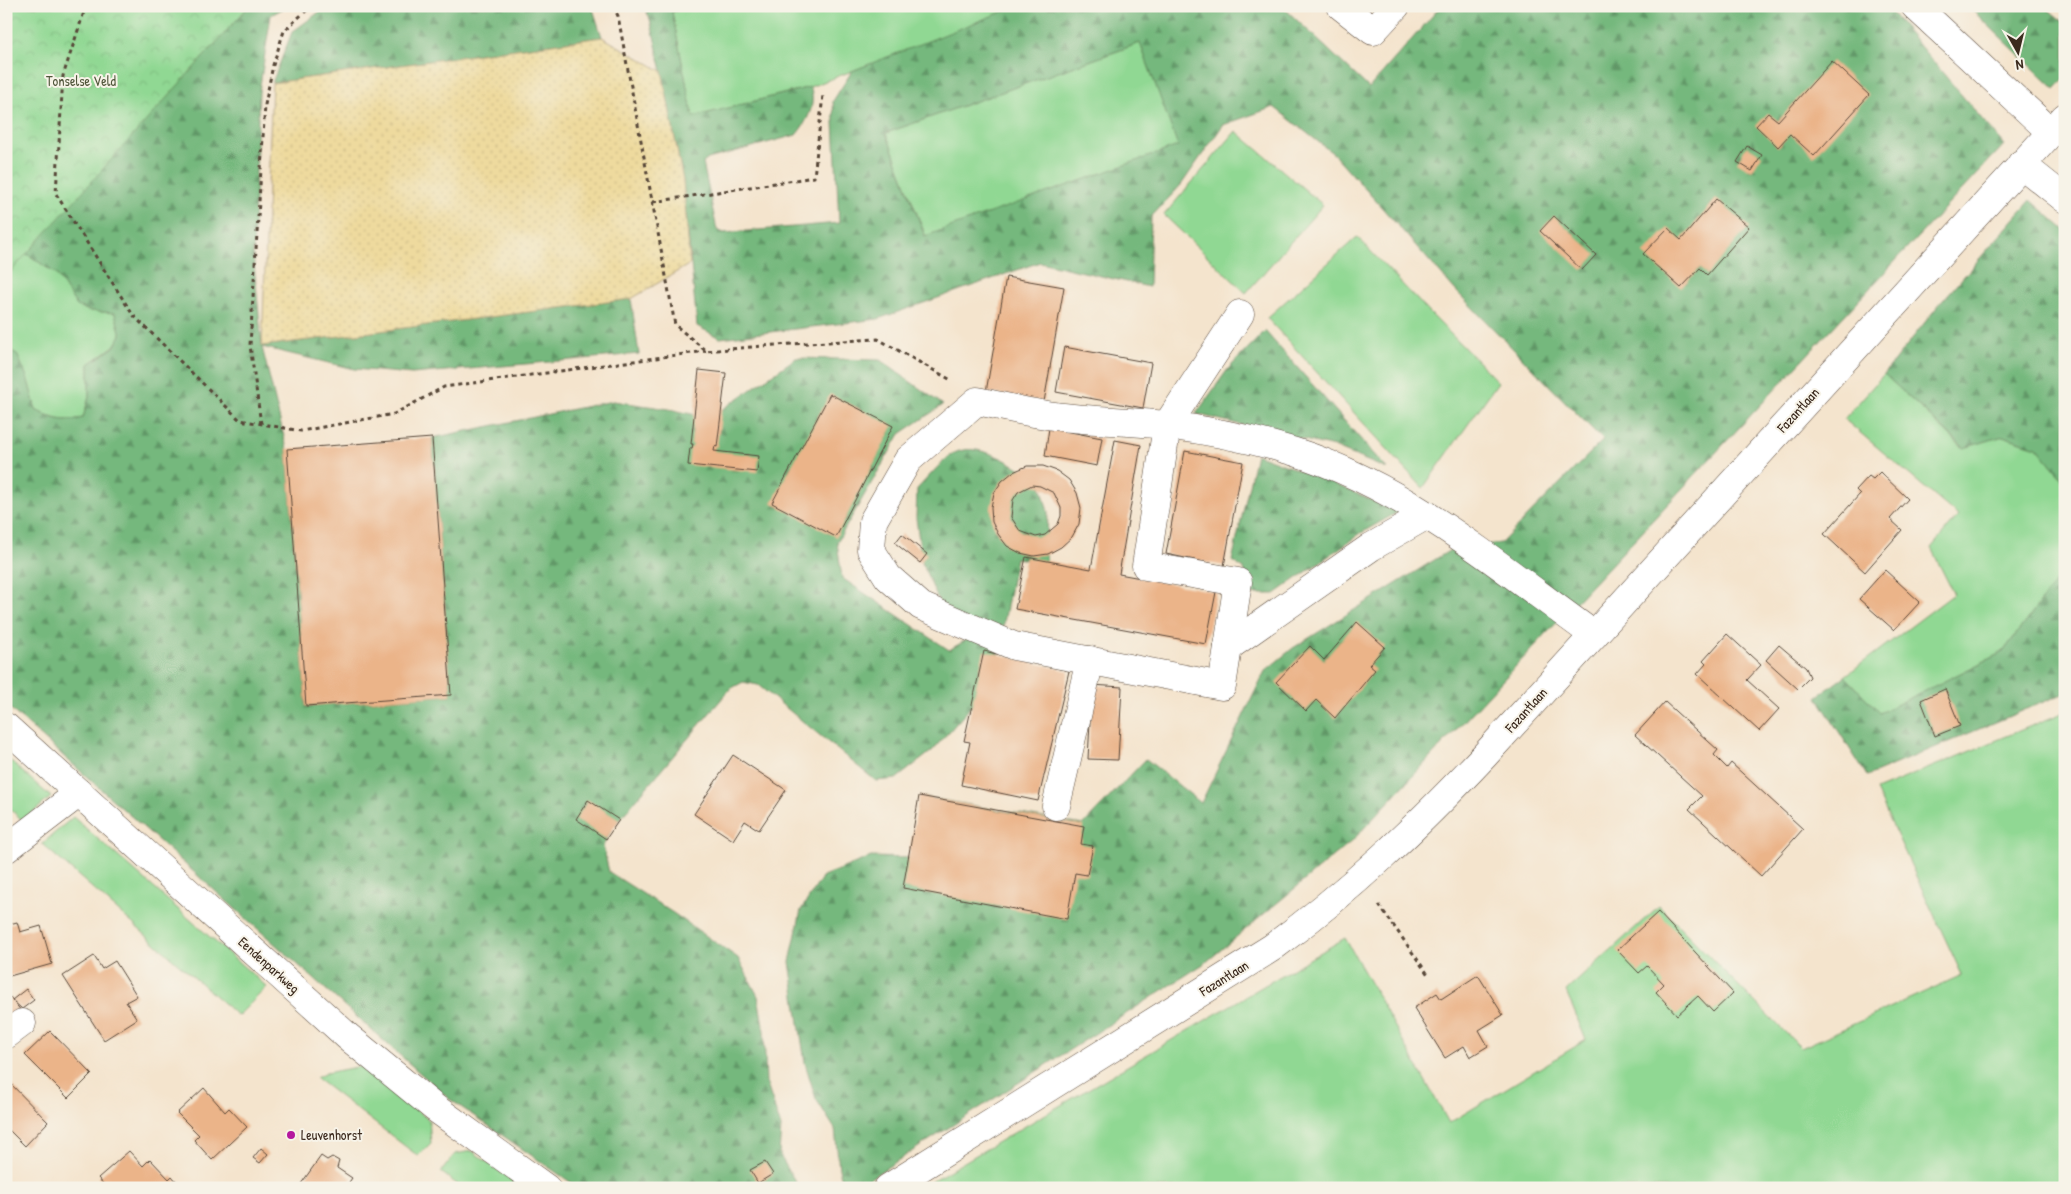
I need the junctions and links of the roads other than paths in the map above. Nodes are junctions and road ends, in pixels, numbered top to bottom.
1 (1341, 6) edge
2 (1396, 6) edge
3 (1915, 6) edge
4 (2058, 125) edge
5 (2021, 164) junction
6 (2065, 199) edge
7 (1240, 314) dead end
8 (1167, 425) junction
9 (1427, 515) junction
10 (1594, 635) junction
11 (1228, 647) junction
12 (1090, 660) junction
13 (6, 727) edge
14 (79, 793) junction
15 (1056, 806) dead end
16 (6, 849) edge
17 (546, 1188) edge
18 (888, 1188) edge

1 - 2 street
3 - 4 street
4 - 5 street, Fazantlaan
5 - 6 street
5 - 10 street, Fazantlaan
7 - 8 street
8 - 9 street
8 - 11 street
8 - 12 street
9 - 10 street
9 - 11 street
10 - 18 street, Fazantlaan
11 - 12 street
12 - 15 street
13 - 14 street, Eendenparkweg
14 - 16 street
14 - 17 street, Eendenparkweg

